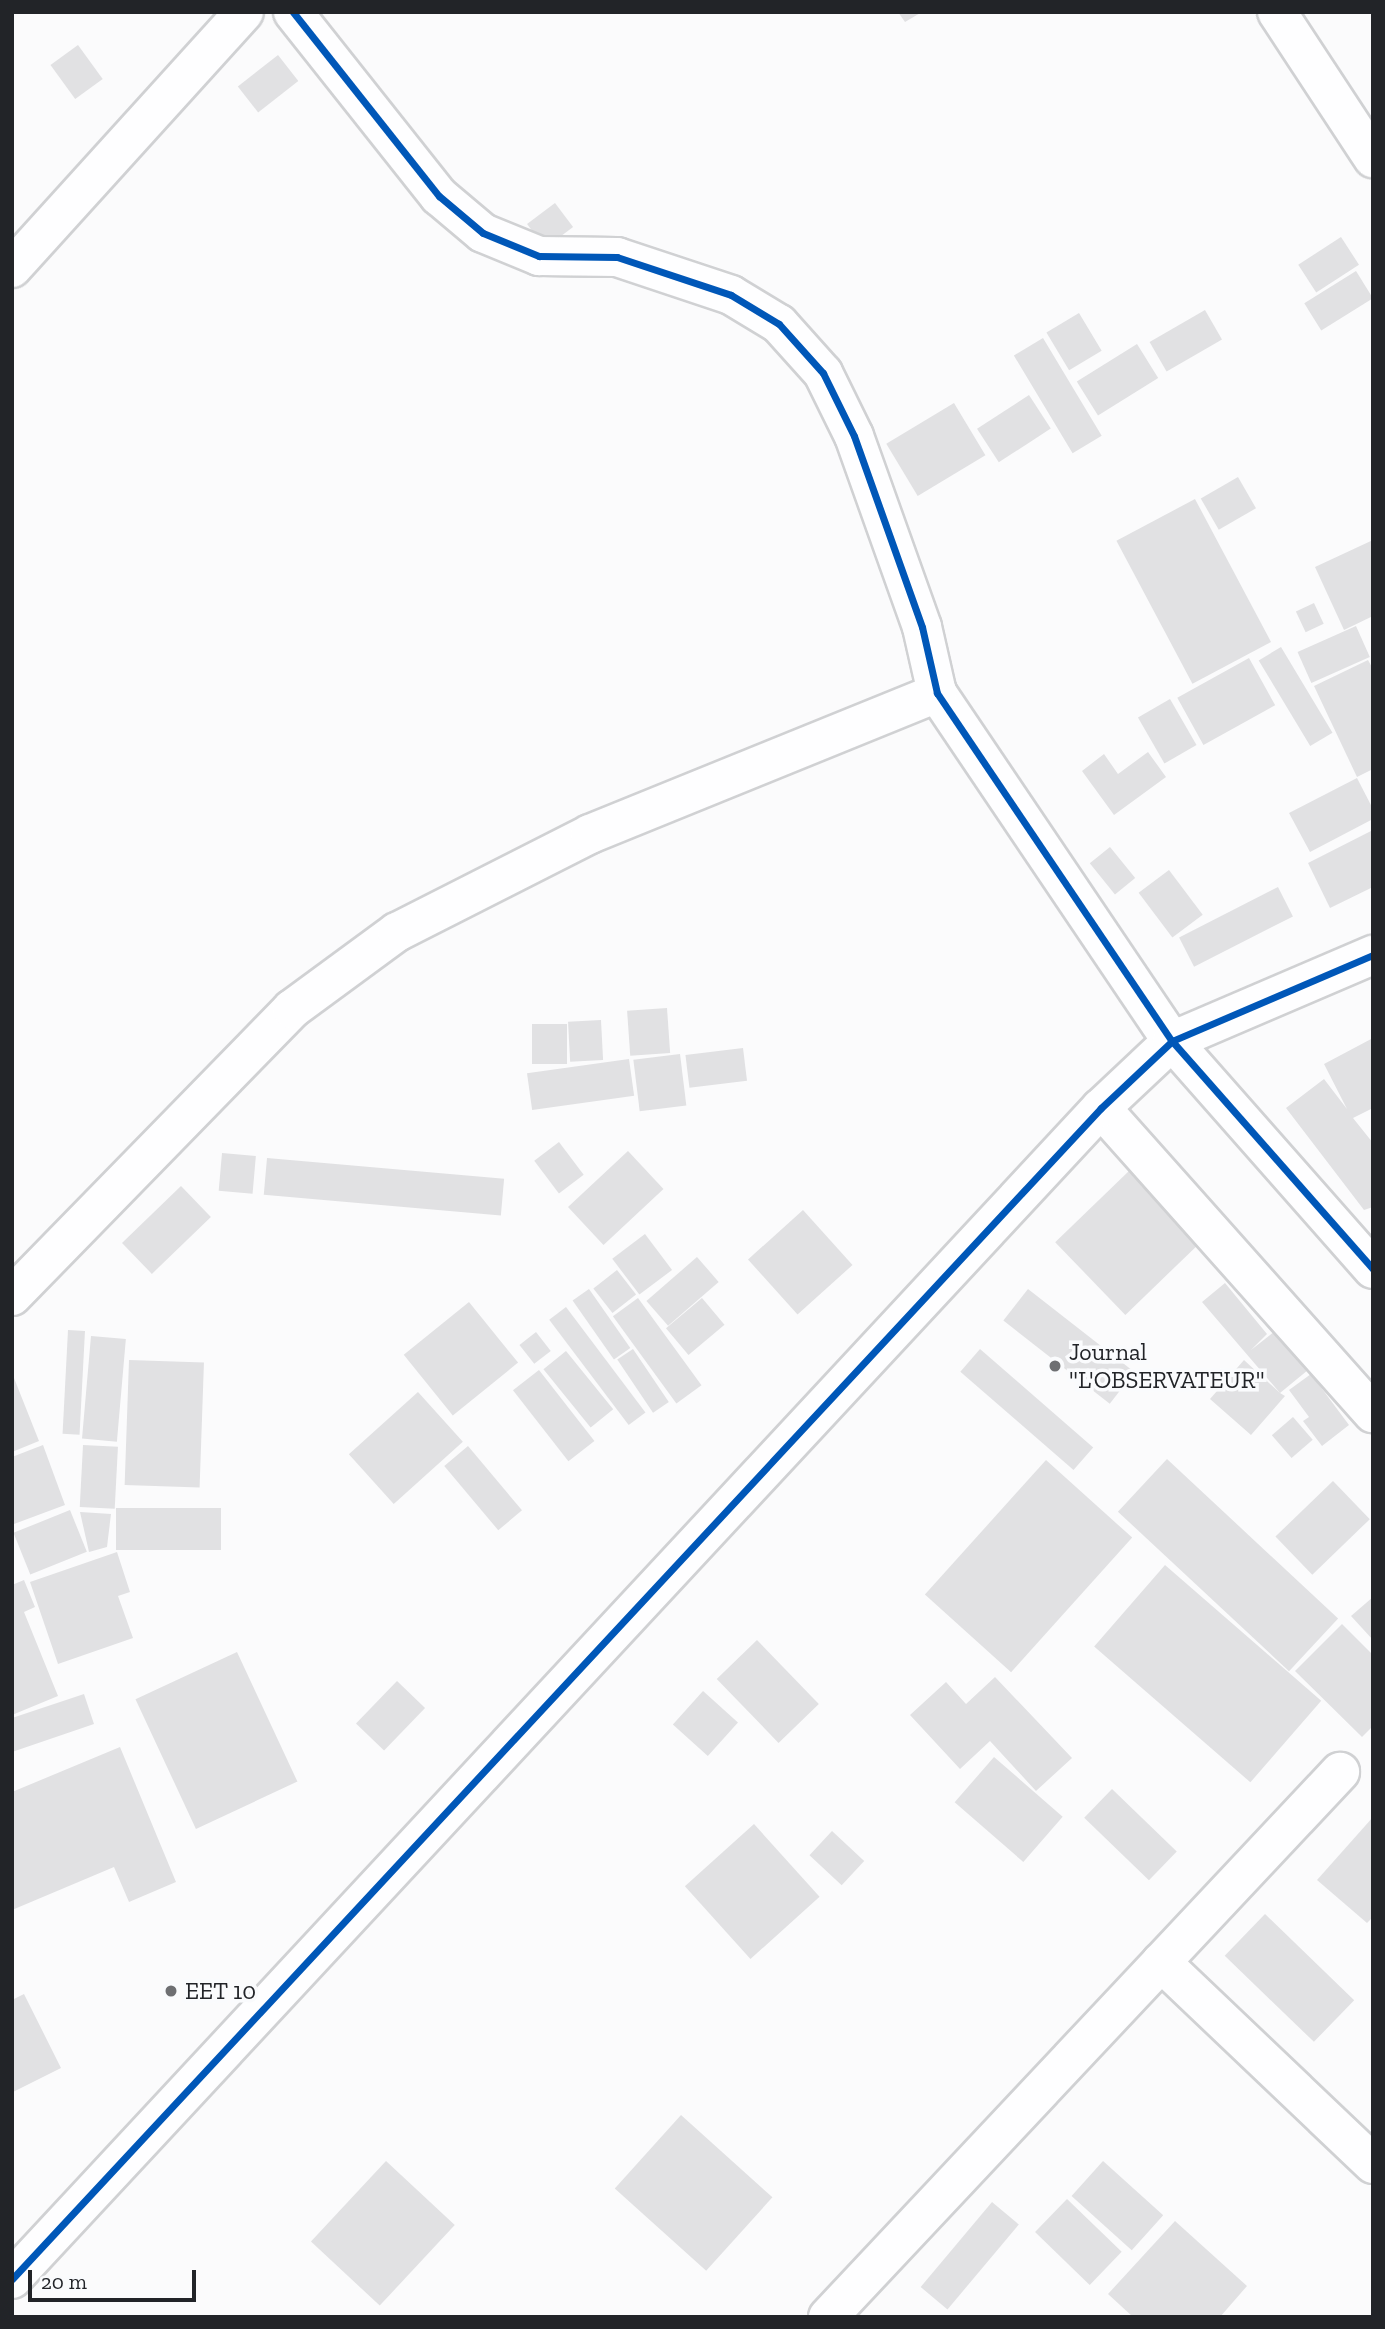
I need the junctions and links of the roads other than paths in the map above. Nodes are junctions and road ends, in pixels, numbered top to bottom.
1 (244, 12) edge
2 (293, 12) edge
3 (1277, 12) edge
4 (1373, 158) edge
5 (12, 268) edge
6 (937, 693) junction
7 (1373, 955) edge
8 (1172, 1041) junction
9 (1101, 1108) junction
10 (1373, 1269) edge
11 (12, 1296) edge
12 (1373, 1413) edge
13 (1340, 1773) dead end
14 (1161, 1962) junction
15 (1373, 2164) edge
16 (12, 2278) edge
17 (828, 2317) edge

1 - 5 street
2 - 6 street
3 - 4 street
6 - 8 street
6 - 11 street
7 - 8 street
8 - 9 street
8 - 10 street
9 - 12 street
9 - 16 street
13 - 14 street
14 - 15 street
14 - 17 street

